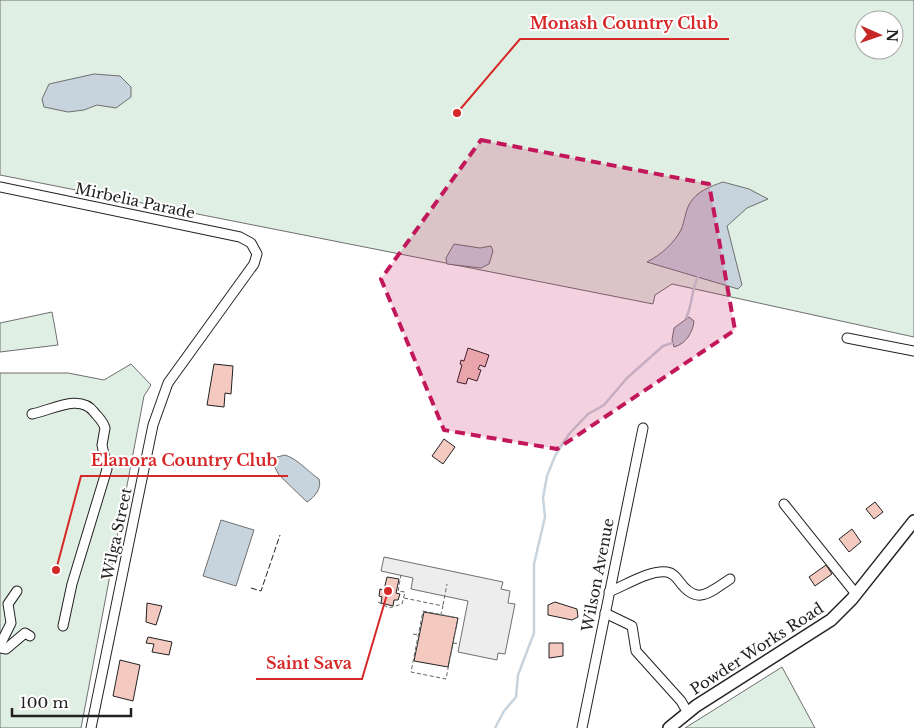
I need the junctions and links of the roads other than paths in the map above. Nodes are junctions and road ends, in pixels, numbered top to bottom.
1 (0, 187) edge
2 (257, 254) joint
3 (847, 338) dead end
4 (914, 351) edge
5 (32, 414) dead end
6 (643, 428) dead end
7 (784, 504) dead end
8 (914, 521) edge
9 (730, 579) dead end
10 (17, 591) dead end
11 (609, 592) junction
12 (856, 594) junction
13 (605, 613) junction
14 (63, 626) dead end
15 (30, 636) dead end
16 (0, 646) edge
17 (688, 713) junction
18 (91, 728) edge
19 (582, 728) edge
20 (669, 728) edge

1 - 2 street, Mirbelia Parade
2 - 18 street, Wilga Street
3 - 4 street
5 - 14 street
6 - 11 street, Wilson Avenue
7 - 12 street
8 - 12 main road, Powder Works Road
9 - 11 street
10 - 16 street
11 - 13 street, Wilson Avenue
12 - 17 main road, Powder Works Road
13 - 17 street
13 - 19 street, Wilson Avenue
15 - 16 street
17 - 20 main road, Powder Works Road

